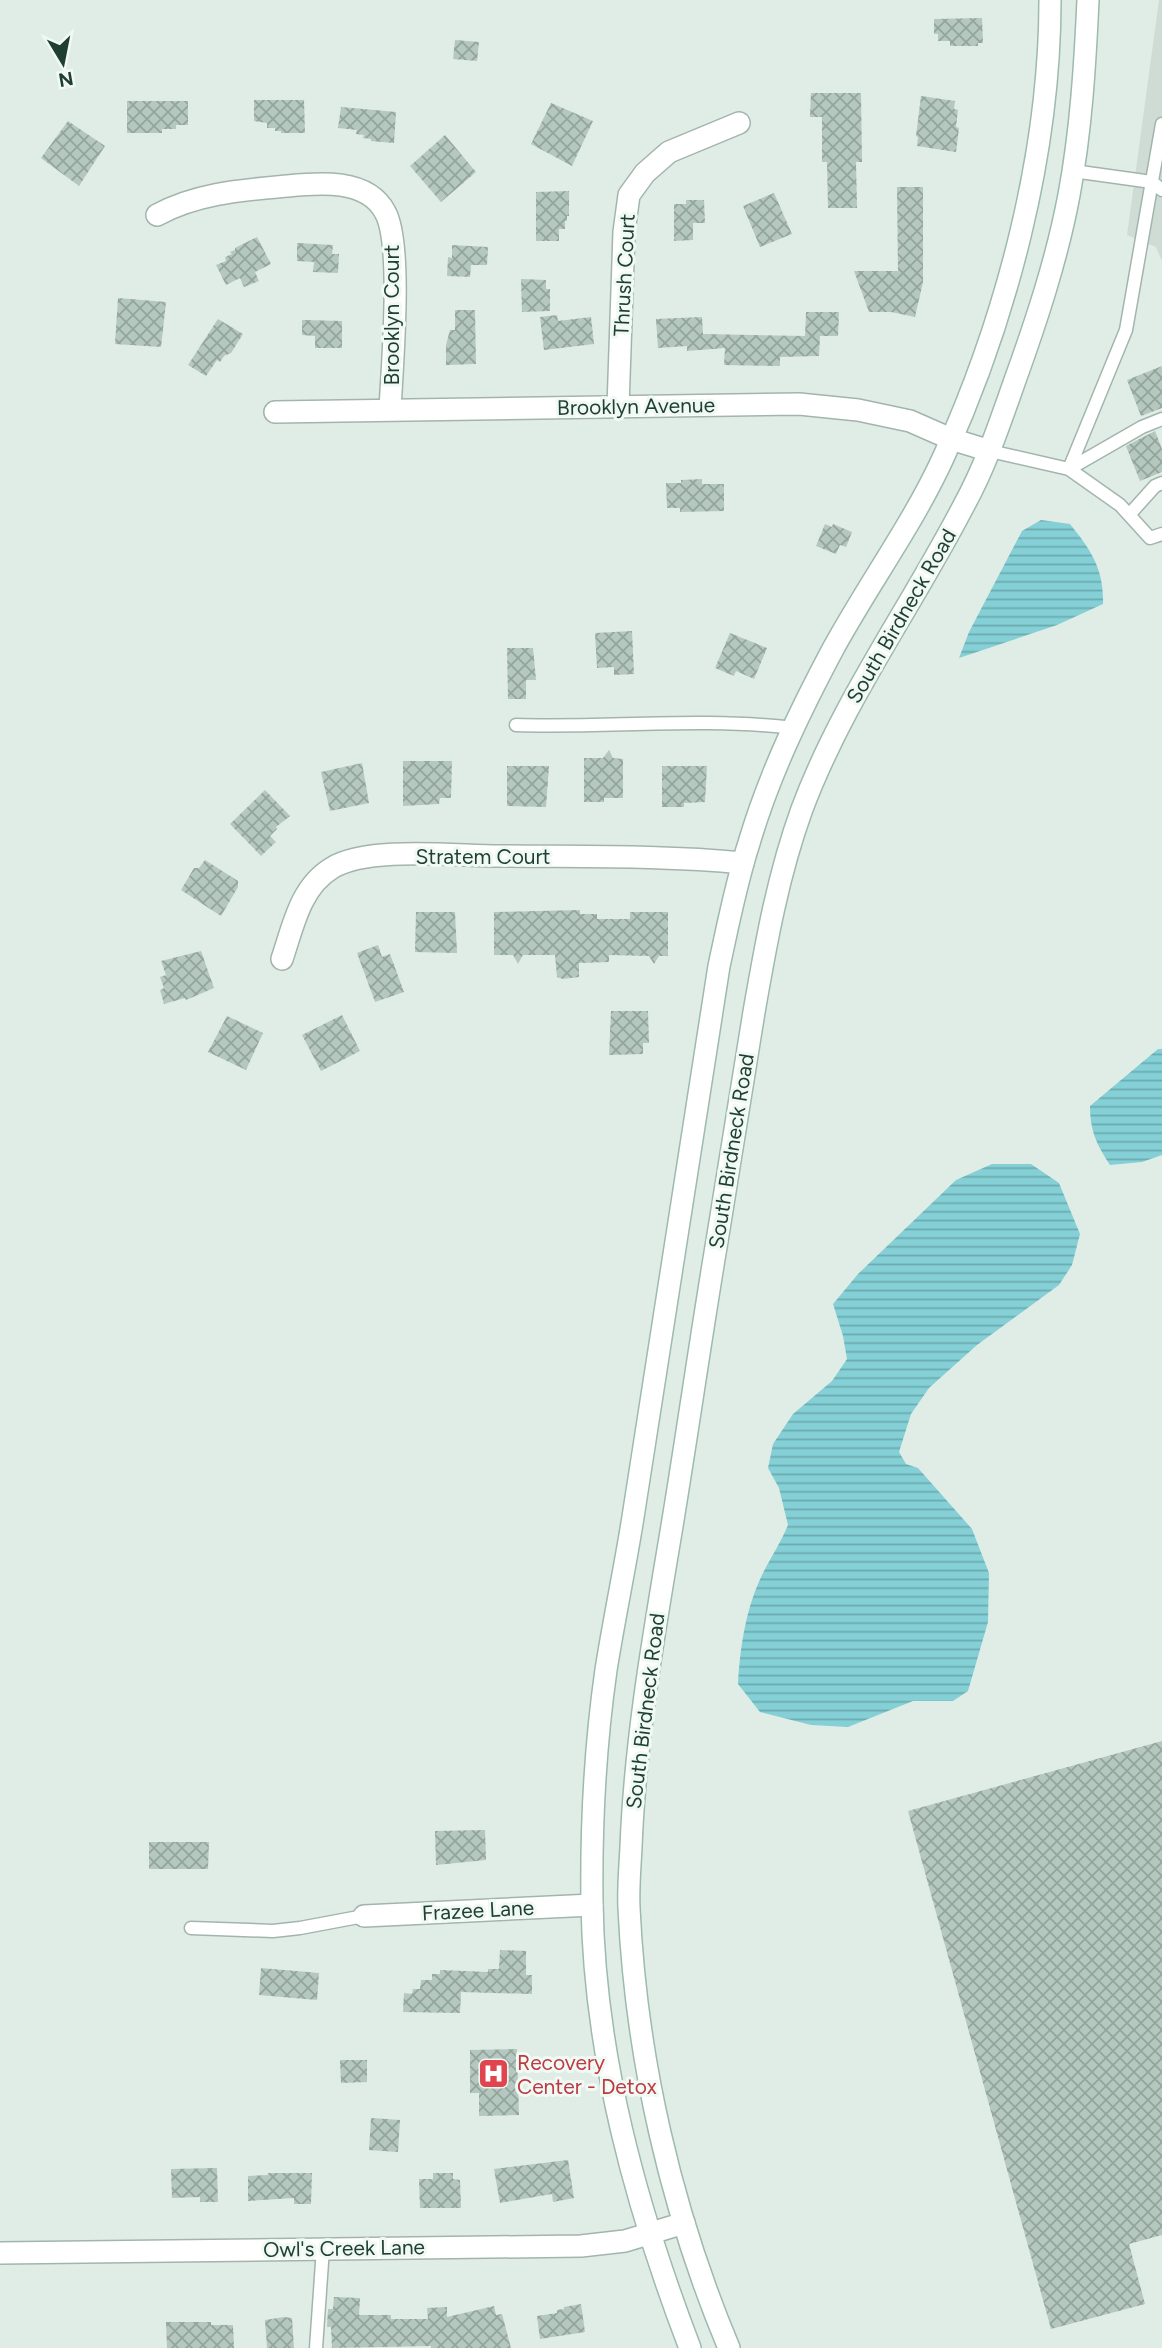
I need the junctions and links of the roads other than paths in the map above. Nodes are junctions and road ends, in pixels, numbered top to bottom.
1 (1050, 0) edge
2 (1088, 0) edge
3 (739, 123) dead end
4 (1162, 124) edge
5 (1073, 171) junction
6 (1157, 186) edge
7 (157, 215) dead end
8 (618, 407) junction
9 (390, 409) junction
10 (275, 412) dead end
11 (1162, 419) edge
12 (951, 439) junction
13 (990, 451) junction
14 (1069, 469) junction
15 (1162, 483) edge
16 (1129, 515) junction
17 (1162, 534) edge
18 (516, 725) dead end
19 (793, 728) junction
20 (743, 863) junction
21 (282, 959) dead end
22 (592, 1905) junction
23 (364, 1916) joint
24 (191, 1928) dead end
25 (684, 2222) junction
26 (649, 2234) junction
27 (323, 2248) junction
28 (0, 2253) edge
29 (316, 2348) edge
30 (690, 2348) edge
31 (729, 2348) edge

1 - 12 main road, South Birdneck Road
2 - 5 main road, South Birdneck Road
3 - 8 main road, Thrush Court
4 - 6 lane
5 - 6 lane
5 - 13 main road, South Birdneck Road
6 - 14 lane
7 - 9 main road, Brooklyn Court
8 - 9 main road, Brooklyn Avenue
8 - 12 main road, Brooklyn Avenue
9 - 10 main road, Brooklyn Avenue
11 - 14 lane
12 - 13 main road, Brooklyn Avenue
12 - 19 main road, South Birdneck Road
13 - 14 lane
13 - 25 main road, South Birdneck Road
14 - 16 lane
15 - 16 lane
16 - 17 lane
18 - 19 lane
19 - 20 main road, South Birdneck Road
20 - 21 main road, Stratem Court
20 - 22 main road, South Birdneck Road
22 - 23 main road, Frazee Lane
22 - 26 main road, South Birdneck Road
23 - 24 lane
25 - 26 main road, Owl's Creek Lane
25 - 31 main road, South Birdneck Road
26 - 27 main road, Owl's Creek Lane
26 - 30 main road, South Birdneck Road
27 - 28 main road, Owl's Creek Lane
27 - 29 lane

